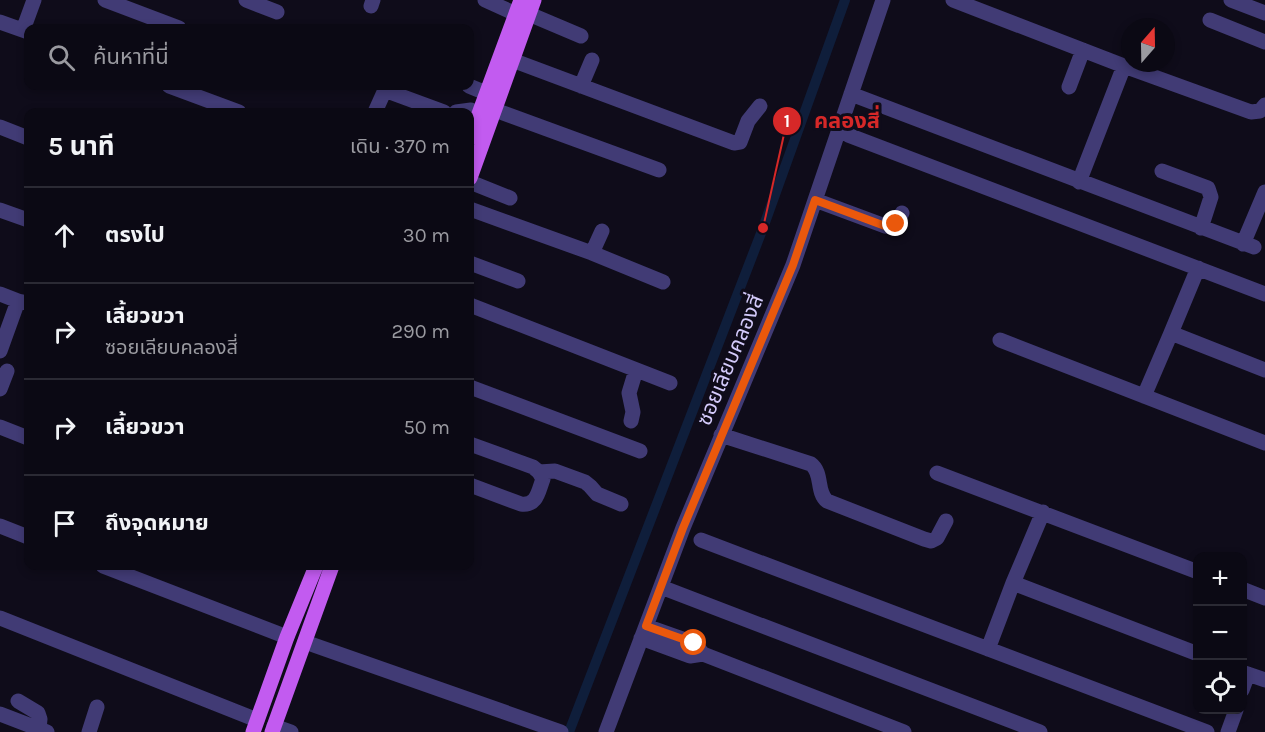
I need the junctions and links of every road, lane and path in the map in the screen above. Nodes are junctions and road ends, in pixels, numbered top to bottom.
1 (34, 0) edge
2 (105, 0) edge
3 (246, 0) edge
4 (485, 0) edge
5 (884, 0) edge
6 (953, 0) edge
7 (1231, 0) edge
8 (525, 7) edge
9 (277, 12) dead end
10 (1265, 13) edge
11 (1210, 20) dead end
12 (0, 22) edge
13 (28, 24) edge
14 (168, 24) edge
15 (24, 30) edge
16 (581, 36) dead end
17 (1265, 42) edge
18 (1083, 50) junction
19 (512, 60) junction
20 (592, 60) dead end
21 (1121, 65) edge
22 (1122, 72) edge
23 (1141, 72) edge
24 (581, 86) junction
25 (1069, 87) dead end
26 (180, 90) edge
27 (472, 90) edge
28 (851, 94) junction
29 (1265, 105) edge
30 (485, 106) junction
31 (760, 106) dead end
32 (228, 108) edge
33 (377, 108) edge
34 (433, 108) edge
35 (474, 109) edge
36 (0, 127) edge
37 (474, 129) edge
38 (848, 135) dead end
39 (24, 136) edge
40 (474, 160) edge
41 (659, 170) dead end
42 (1162, 171) dead end
43 (474, 182) edge
44 (1079, 182) junction
45 (1265, 192) edge
46 (510, 198) dead end
47 (815, 200) junction
48 (0, 210) edge
49 (474, 210) edge
50 (902, 213) dead end
51 (24, 219) edge
52 (1201, 228) junction
53 (602, 231) dead end
54 (592, 254) junction
55 (474, 264) edge
56 (1198, 268) junction
57 (518, 281) dead end
58 (663, 282) dead end
59 (0, 294) edge
60 (1265, 294) edge
61 (23, 305) edge
62 (474, 307) edge
63 (1171, 333) junction
64 (1000, 340) dead end
65 (0, 351) edge
66 (1265, 369) edge
67 (636, 370) junction
68 (7, 371) dead end
69 (670, 383) dead end
70 (0, 389) edge
71 (474, 389) edge
72 (1144, 396) junction
73 (631, 420) dead end
74 (0, 427) edge
75 (721, 435) junction
76 (24, 436) edge
77 (1265, 443) edge
78 (474, 445) edge
79 (640, 451) dead end
80 (539, 472) junction
81 (937, 473) dead end
82 (474, 486) edge
83 (621, 504) dead end
84 (1043, 512) junction
85 (946, 521) dead end
86 (0, 525) edge
87 (24, 535) edge
88 (701, 540) dead end
89 (113, 570) edge
90 (314, 570) edge
91 (332, 570) edge
92 (1193, 570) edge
93 (1013, 583) junction
94 (661, 587) junction
95 (1247, 591) edge
96 (1265, 598) edge
97 (0, 618) edge
98 (644, 632) junction
99 (287, 637) junction
100 (305, 642) junction
101 (988, 649) junction
102 (1193, 652) edge
103 (1247, 674) edge
104 (1265, 680) edge
105 (18, 701) dead end
106 (97, 707) dead end
107 (0, 714) edge
108 (1235, 714) edge
109 (520, 725) edge
110 (255, 726) edge
111 (273, 729) edge
112 (554, 729) edge
113 (43, 730) edge
114 (89, 732) edge
115 (291, 732) edge
116 (606, 732) edge
117 (904, 732) edge
118 (1040, 732) edge
119 (1207, 732) edge
120 (1228, 732) edge

1 - 13 street
2 - 14 street
3 - 9 street
4 - 8 street
5 - 28 street, ซอยเลียบคลองสี่
6 - 18 street
7 - 10 street
8 - 16 street
8 - 19 main road
8 - 30 main road
11 - 17 street
12 - 15 street
18 - 21 street
18 - 25 street
19 - 24 street
19 - 30 main road
20 - 24 street
22 - 44 street
23 - 29 street
24 - 31 street
26 - 32 street
27 - 30 street
28 - 44 street
28 - 47 street, ซอยเลียบคลองสี่
30 - 35 street
30 - 37 main road
30 - 40 main road
30 - 41 street
33 - 34 street
36 - 39 street
38 - 56 street
42 - 52 street
43 - 46 street
44 - 52 street
45 - 52 street
47 - 50 street
47 - 75 street, ซอยเลียบคลองสี่
48 - 51 street
49 - 54 street
53 - 54 street
54 - 58 street
55 - 57 street
56 - 60 street
56 - 63 street
59 - 61 street
61 - 65 street
62 - 67 street
63 - 66 street
63 - 72 street
64 - 72 street
67 - 69 street
67 - 73 street
68 - 70 street
71 - 79 street
72 - 77 street
74 - 76 street
75 - 85 street
75 - 94 street, ซอยเลียบคลองสี่
78 - 80 street
80 - 82 street
80 - 83 street
81 - 84 street
84 - 92 street
84 - 93 street
86 - 87 street
88 - 101 street
89 - 99 street
90 - 99 main road
91 - 100 main road
93 - 101 street
93 - 102 street
94 - 98 street, ซอยเลียบคลองสี่
94 - 118 street
95 - 96 street
97 - 110 street
98 - 116 street, ซอยเลียบคลองสี่
98 - 117 street
99 - 110 main road
100 - 109 street
100 - 111 main road
101 - 119 street
103 - 104 street
105 - 113 street
106 - 114 street
107 - 113 street
108 - 120 street
109 - 112 street
111 - 115 street

